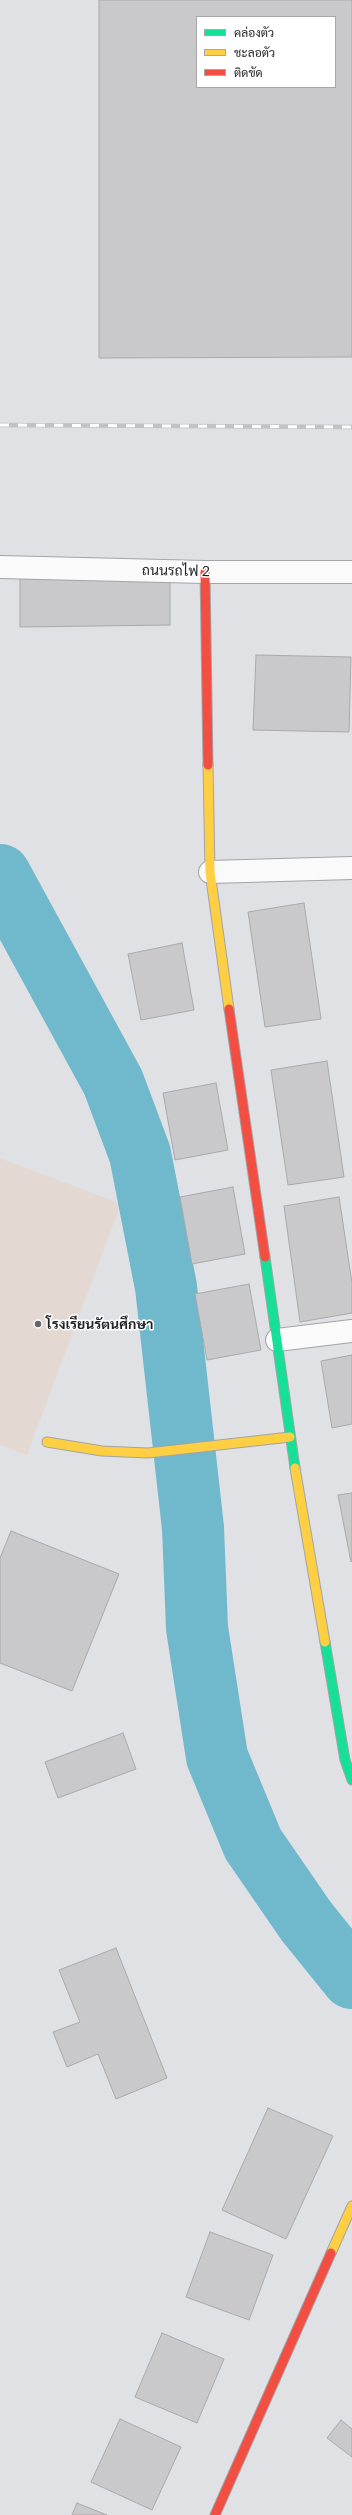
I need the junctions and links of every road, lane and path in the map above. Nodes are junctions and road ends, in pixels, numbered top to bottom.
1 (0, 567) edge
2 (206, 572) junction
3 (352, 572) edge
4 (352, 868) edge
5 (210, 872) junction
6 (352, 1331) edge
7 (277, 1340) junction
8 (290, 1437) junction
9 (47, 1442) dead end
10 (352, 1780) edge
11 (352, 2206) edge
12 (215, 2515) edge

1 - 2 street, ถนนรถไฟ 2
2 - 3 street, ถนนรถไฟ 2
2 - 5 street
4 - 5 street
5 - 7 street
6 - 7 street
7 - 8 street
8 - 9 street
8 - 10 street
11 - 12 street

